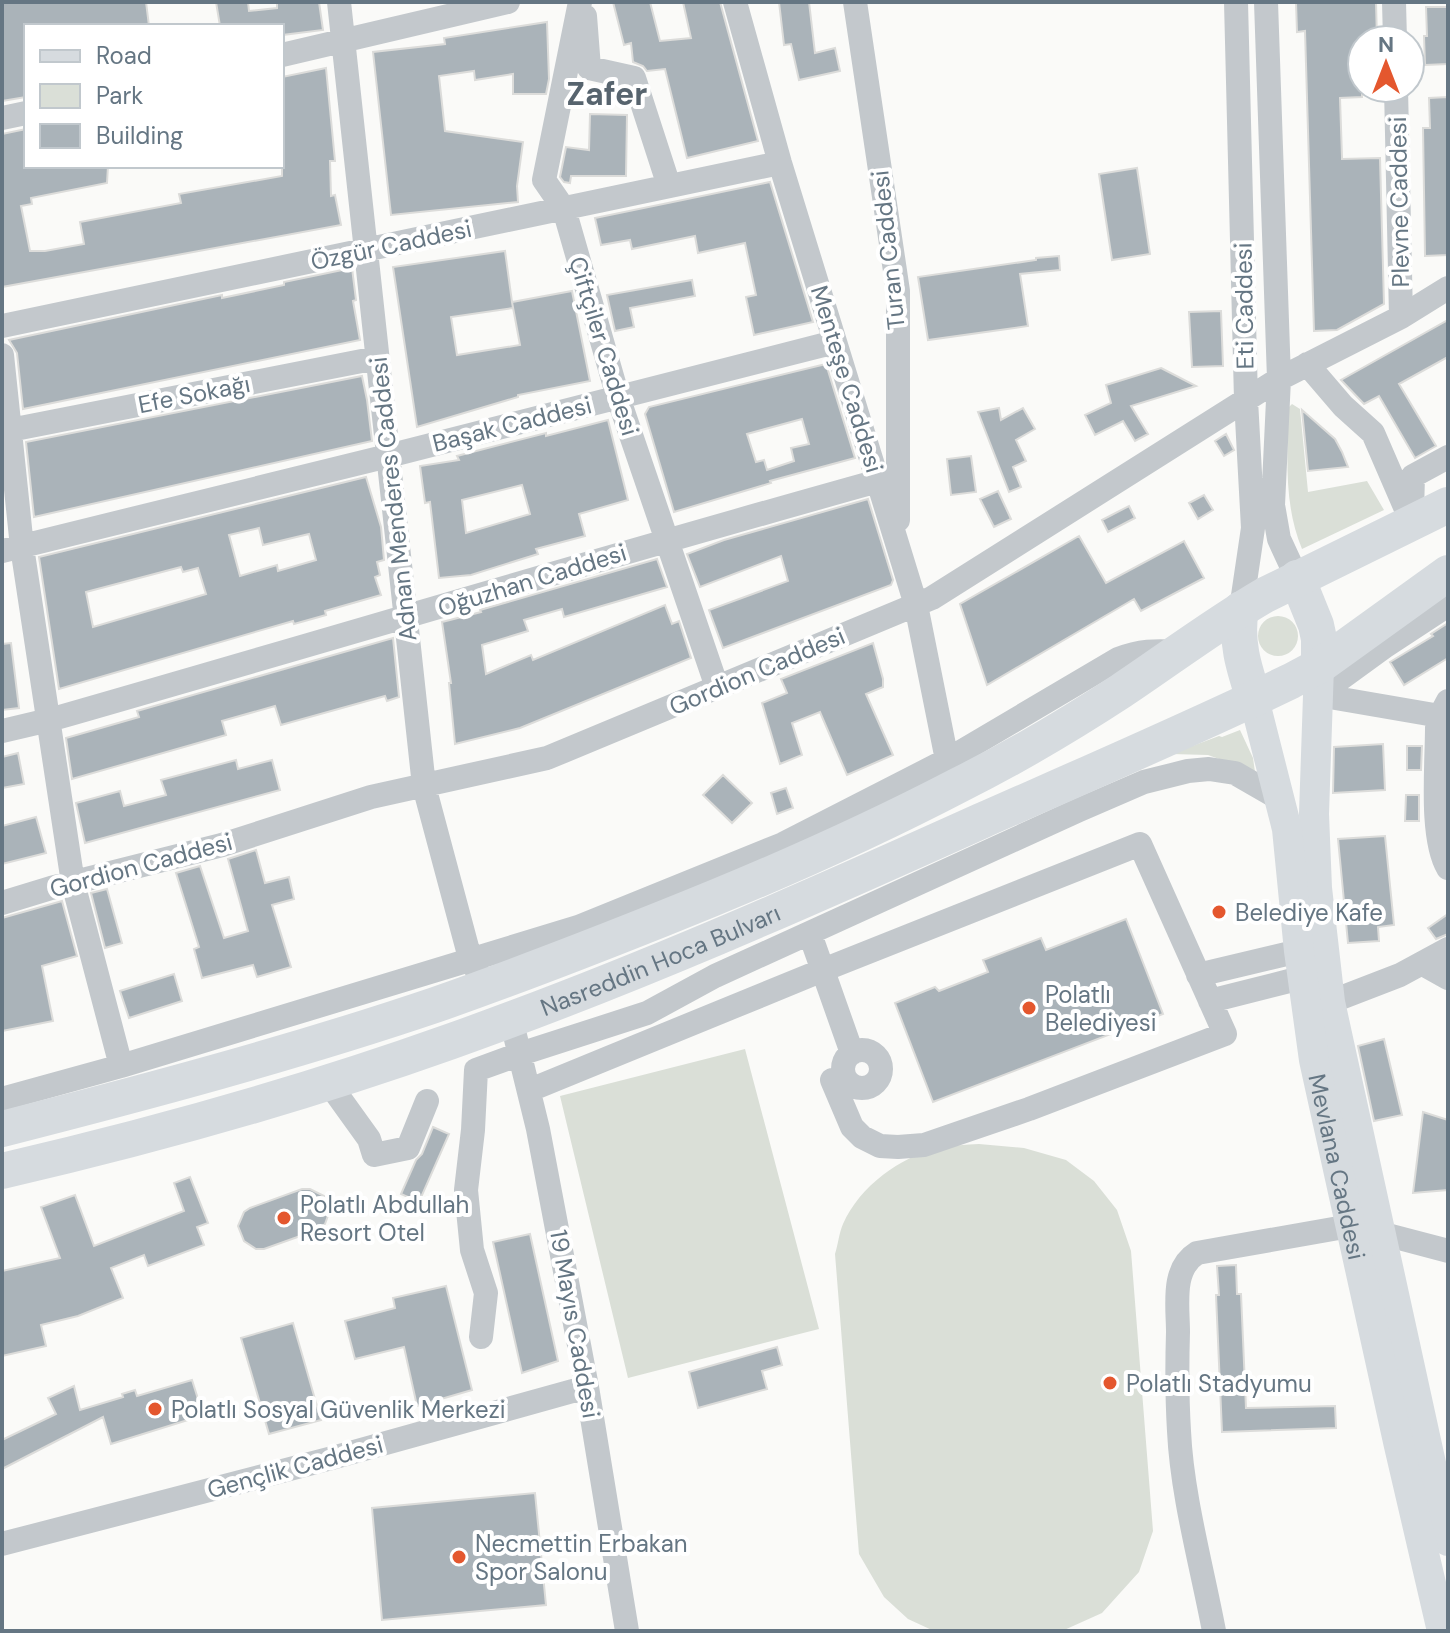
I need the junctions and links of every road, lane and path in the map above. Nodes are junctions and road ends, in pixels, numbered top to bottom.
1 (339, 2) edge
2 (508, 2) edge
3 (582, 2) edge
4 (735, 2) edge
5 (855, 2) edge
6 (1236, 2) edge
7 (1266, 2) edge
8 (1394, 2) edge
9 (1395, 24) edge
10 (343, 41) junction
11 (284, 55) edge
12 (1396, 104) edge
13 (24, 113) edge
14 (2, 118) edge
15 (780, 163) junction
16 (669, 186) junction
17 (564, 209) junction
18 (366, 250) junction
19 (1448, 288) edge
20 (1401, 317) junction
21 (2, 326) edge
22 (835, 342) junction
23 (2, 355) edge
24 (377, 358) junction
25 (1307, 364) junction
26 (1279, 379) junction
27 (618, 397) junction
28 (1246, 400) junction
29 (10, 430) junction
30 (388, 456) junction
31 (1448, 457) edge
32 (8, 462) edge
33 (878, 481) junction
34 (1448, 505) edge
35 (1412, 523) junction
36 (667, 540) junction
37 (899, 548) junction
38 (12, 549) edge
39 (1297, 578) junction
40 (1446, 586) edge
41 (1253, 602) junction
42 (916, 605) junction
43 (405, 618) junction
44 (1178, 652) junction
45 (1309, 680) junction
46 (717, 687) junction
47 (1254, 699) junction
48 (1444, 709) edge
49 (49, 720) junction
50 (2, 731) edge
51 (947, 760) junction
52 (424, 786) junction
53 (1280, 799) junction
54 (1448, 868) edge
55 (73, 883) junction
56 (854, 896) junction
57 (2, 903) edge
58 (810, 934) junction
59 (1448, 949) edge
60 (1423, 964) junction
61 (1300, 965) junction
62 (823, 970) junction
63 (478, 973) junction
64 (1198, 975) junction
65 (1448, 978) edge
66 (1210, 1001) junction
67 (1330, 1002) junction
68 (511, 1019) junction
69 (520, 1054) junction
70 (121, 1066) junction
71 (328, 1082) junction
72 (530, 1090) junction
73 (2, 1099) edge
74 (427, 1101) dead end
75 (2, 1129) edge
76 (2, 1171) edge
77 (1350, 1226) junction
78 (1380, 1233) junction
79 (1448, 1251) edge
80 (481, 1337) dead end
81 (587, 1387) junction
82 (1448, 1541) edge
83 (2, 1544) edge
84 (1440, 1630) edge
85 (627, 1631) edge
86 (1214, 1631) edge

1 - 10 street, Adnan Menderes Caddesi
2 - 10 street
3 - 16 street
3 - 17 street, Çiftçiler Caddesi
4 - 15 street, Menteşe Caddesi
5 - 37 street, Turan Caddesi
6 - 28 street, Eti Caddesi
7 - 26 street, Eti Caddesi
8 - 9 street
10 - 11 street
10 - 18 street, Adnan Menderes Caddesi
12 - 20 street, Plevne Caddesi
13 - 14 street
15 - 16 street, Özgür Caddesi
15 - 22 street, Menteşe Caddesi
16 - 17 street, Özgür Caddesi
17 - 18 street, Özgür Caddesi
17 - 27 street, Çiftçiler Caddesi
18 - 21 street, Özgür Caddesi
18 - 24 street, Adnan Menderes Caddesi
19 - 20 street, Gordion Caddesi
20 - 25 street, Gordion Caddesi
22 - 27 street, Başak Caddesi
22 - 33 street, Menteşe Caddesi
23 - 29 street
24 - 29 street, Efe Sokağı
24 - 30 street, Adnan Menderes Caddesi
25 - 26 street, Gordion Caddesi
25 - 35 street
26 - 28 street, Gordion Caddesi
26 - 39 street, Eti Caddesi
27 - 30 street, Başak Caddesi
27 - 36 street, Çiftçiler Caddesi
28 - 41 street, Eti Caddesi
28 - 42 street, Gordion Caddesi
29 - 32 street
30 - 38 street, Başak Caddesi
30 - 43 street, Adnan Menderes Caddesi
31 - 35 street
32 - 38 street
33 - 36 street, Oğuzhan Caddesi
33 - 37 street, Menteşe Caddesi
34 - 35 highway, Nasreddin Hoca Bulvarı
35 - 39 highway, Nasreddin Hoca Bulvarı
36 - 43 street, Oğuzhan Caddesi
36 - 46 street, Çiftçiler Caddesi
37 - 42 street, Menteşe Caddesi
38 - 49 street
39 - 41 highway, Nasreddin Hoca Bulvarı
39 - 45 highway
40 - 45 highway, Nasreddin Hoca Bulvarı
41 - 44 highway, Nasreddin Hoca Bulvarı
41 - 47 highway
42 - 46 street, Gordion Caddesi
42 - 51 street, Menteşe Caddesi
43 - 49 street, Oğuzhan Caddesi
43 - 52 street, Adnan Menderes Caddesi
44 - 51 street
44 - 63 highway, Nasreddin Hoca Bulvarı
45 - 47 highway, Nasreddin Hoca Bulvarı
45 - 48 street
45 - 67 main road, Mevlana Caddesi
46 - 52 street, Gordion Caddesi
47 - 53 main road, Mevlana Caddesi
47 - 56 highway, Nasreddin Hoca Bulvarı
48 - 54 street
49 - 50 street, Oğuzhan Caddesi
49 - 55 street
51 - 63 street
52 - 55 street, Gordion Caddesi
52 - 63 street, Adnan Menderes Caddesi
53 - 56 street
53 - 61 main road, Mevlana Caddesi
55 - 57 street, Gordion Caddesi
55 - 70 street
56 - 58 street
56 - 68 highway, Nasreddin Hoca Bulvarı
58 - 62 street
58 - 69 street
59 - 60 street
60 - 65 street
60 - 67 street
61 - 64 street
61 - 66 street
61 - 77 main road, Mevlana Caddesi
62 - 64 street
62 - 66 street
62 - 72 street
63 - 70 street
63 - 75 highway, Nasreddin Hoca Bulvarı
64 - 66 street
67 - 78 main road, Mevlana Caddesi
68 - 69 street, 19 Mayıs Caddesi
68 - 71 highway, Nasreddin Hoca Bulvarı
69 - 72 street, 19 Mayıs Caddesi
69 - 80 street
70 - 73 street
71 - 74 street
71 - 76 highway, Nasreddin Hoca Bulvarı
72 - 81 street, 19 Mayıs Caddesi
77 - 84 main road, Mevlana Caddesi
77 - 86 street
78 - 79 street
78 - 82 main road, Mevlana Caddesi
81 - 83 street, Gençlik Caddesi
81 - 85 street, 19 Mayıs Caddesi

